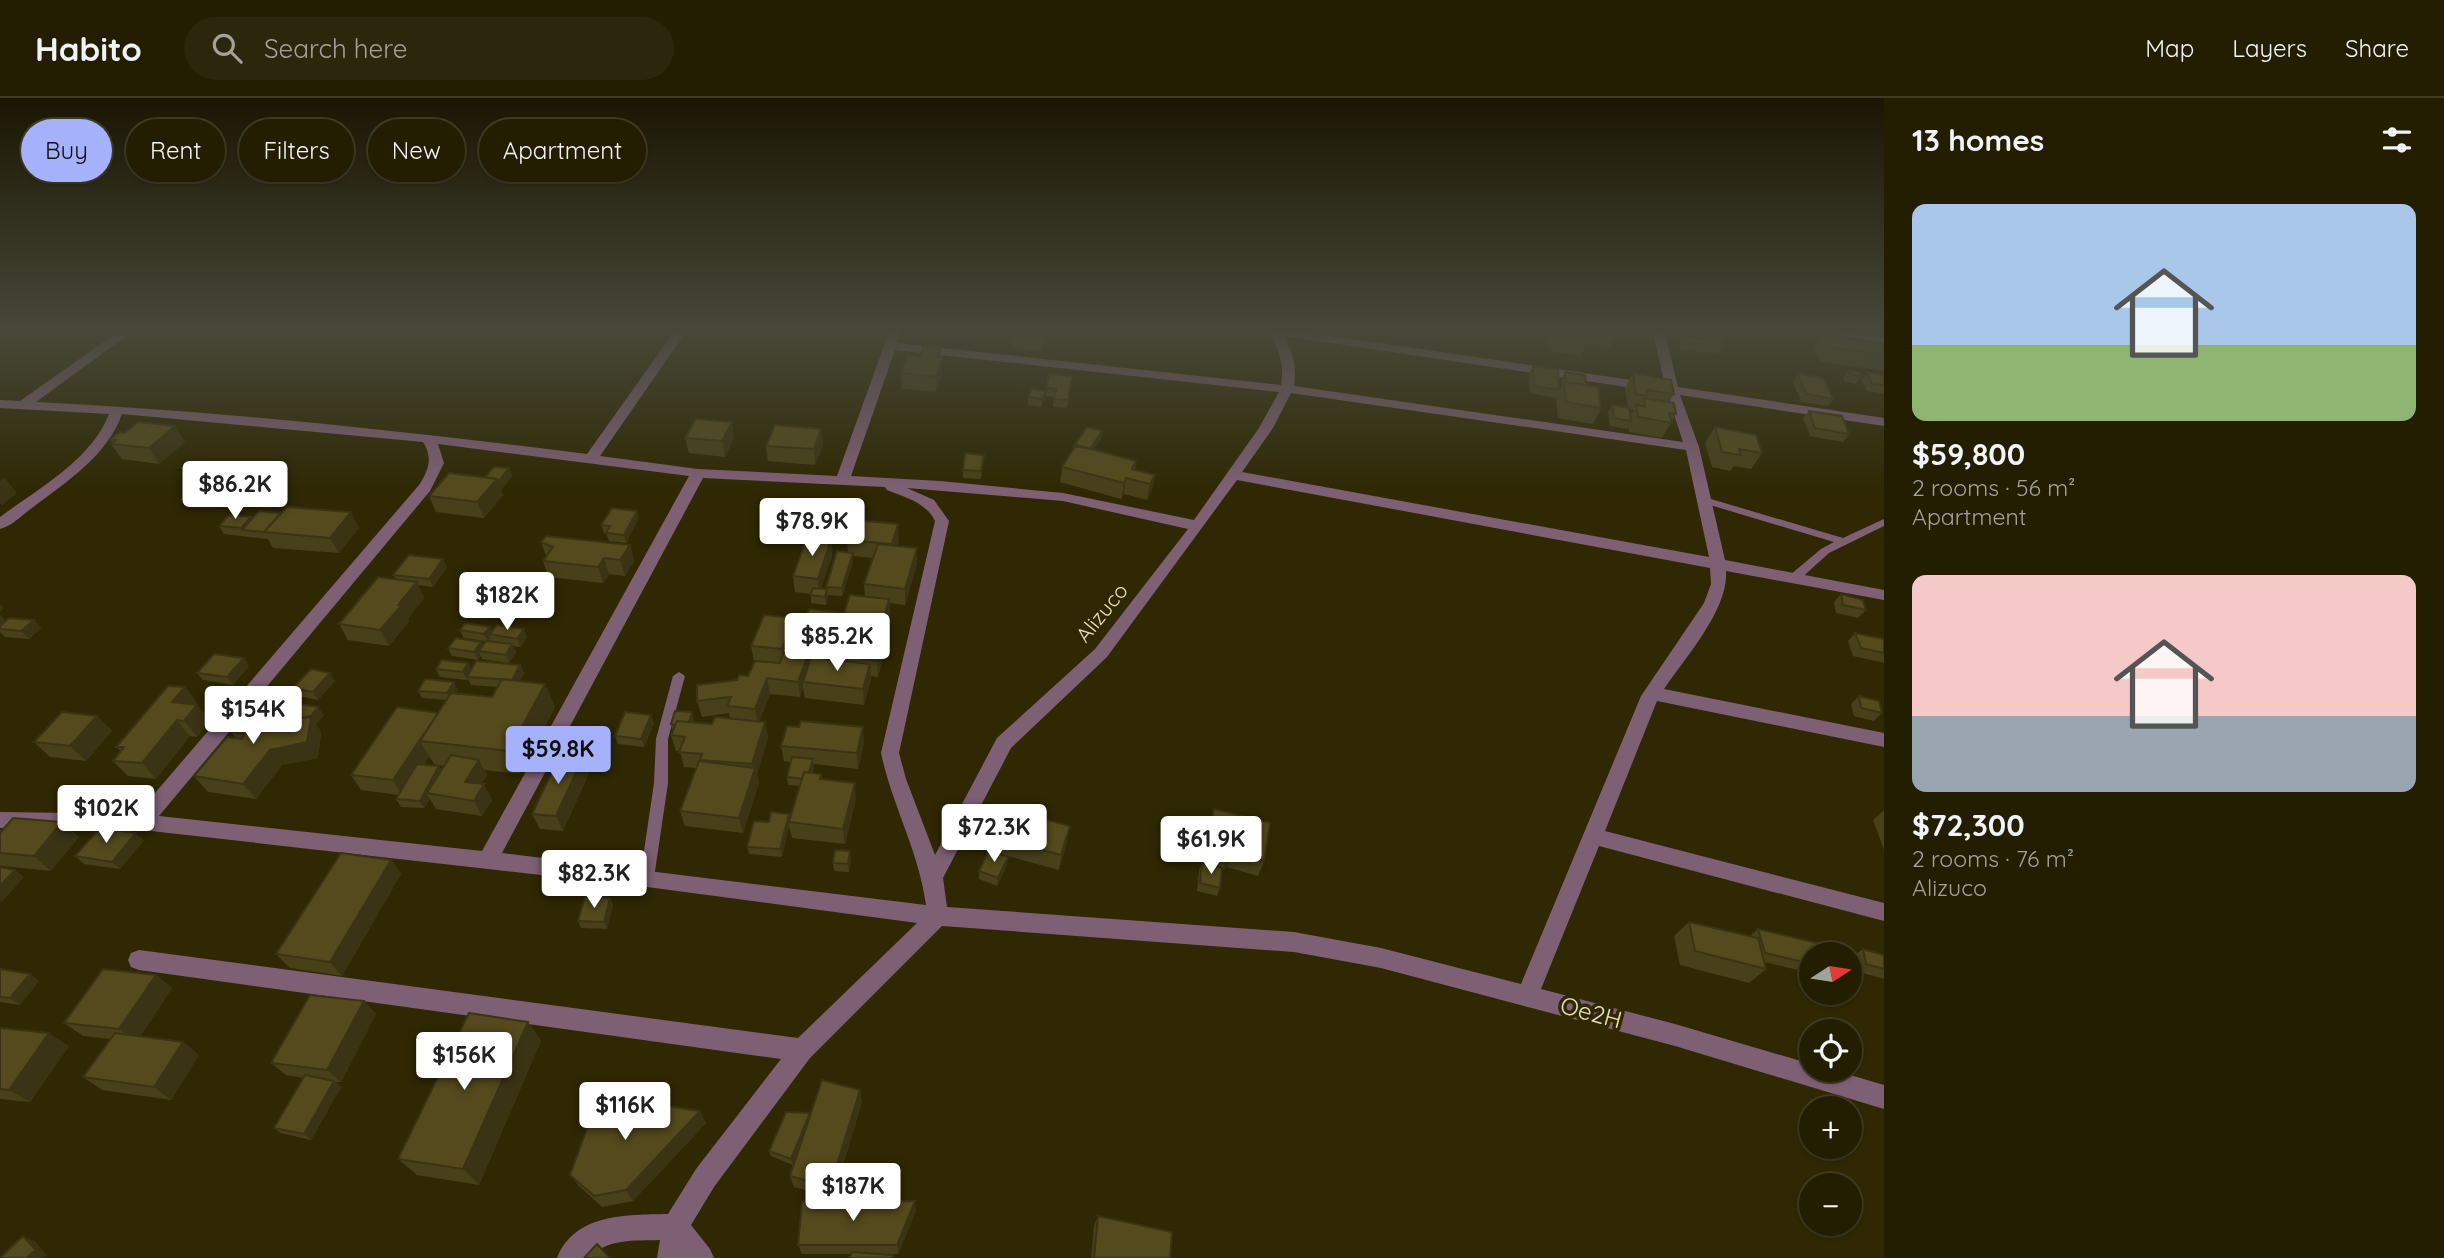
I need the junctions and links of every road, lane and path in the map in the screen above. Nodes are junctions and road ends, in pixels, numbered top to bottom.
1 (54, 383) edge
2 (644, 383) edge
3 (877, 383) edge
4 (1233, 383) edge
5 (1288, 383) edge
6 (1626, 383) edge
7 (1670, 383) edge
8 (1287, 389) junction
9 (1672, 390) junction
10 (0, 404) edge
11 (23, 405) junction
12 (117, 410) junction
13 (1884, 422) edge
14 (427, 438) junction
15 (1692, 447) junction
16 (590, 460) junction
17 (698, 473) junction
18 (1234, 475) junction
19 (842, 482) junction
20 (883, 483) junction
21 (1704, 500) junction
22 (1884, 522) edge
23 (0, 524) edge
24 (1198, 526) junction
25 (1844, 542) junction
26 (1718, 565) junction
27 (1794, 578) junction
28 (1884, 595) edge
29 (679, 676) dead end
30 (1652, 693) junction
31 (1884, 740) edge
32 (0, 820) edge
33 (142, 822) junction
34 (1593, 836) junction
35 (487, 862) junction
36 (647, 878) junction
37 (933, 878) junction
38 (1884, 912) edge
39 (938, 916) junction
40 (139, 960) dead end
41 (1527, 996) junction
42 (802, 1050) junction
43 (1884, 1097) edge
44 (676, 1227) junction
45 (570, 1258) edge
46 (670, 1258) edge
47 (701, 1258) edge

1 - 11 street
2 - 16 street
3 - 19 street
4 - 8 street
5 - 8 street, Alizuco
6 - 9 street
7 - 9 street
8 - 15 street
8 - 18 street, Alizuco
9 - 13 street
9 - 15 street
10 - 11 street
11 - 12 street
12 - 14 street
12 - 23 street
14 - 16 street
14 - 33 street
15 - 21 street
16 - 17 street
17 - 19 street
17 - 35 street
18 - 24 street, Alizuco
18 - 26 street
19 - 20 street
20 - 24 street
20 - 37 street
21 - 25 lane
21 - 26 street
22 - 25 lane
24 - 37 street, Alizuco
25 - 27 lane
26 - 27 street
26 - 30 street
27 - 28 street
29 - 36 lane
30 - 31 street
30 - 34 street
32 - 33 street, Oe2H
33 - 35 street, Oe2H
34 - 38 street
34 - 41 street
35 - 36 street, Oe2H
36 - 39 street, Oe2H
37 - 39 street
39 - 41 street, Oe2H
39 - 42 street
40 - 42 street
41 - 43 street, Oe2H
42 - 44 street
44 - 45 street
44 - 46 street
44 - 47 street

